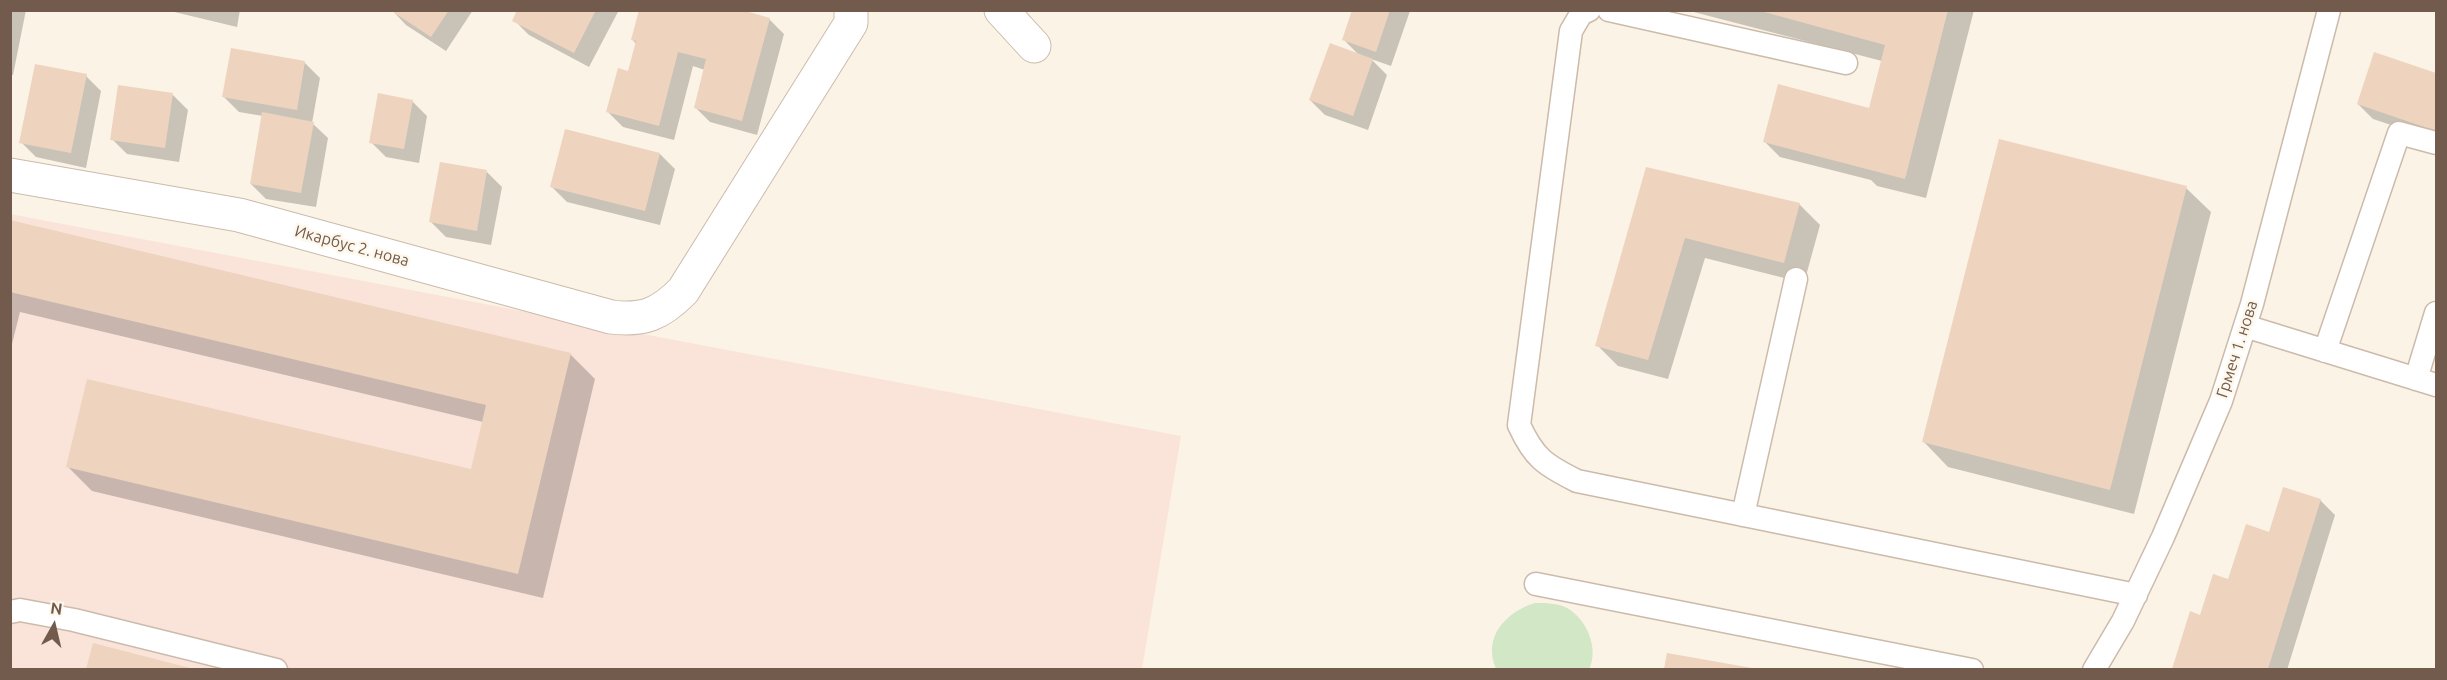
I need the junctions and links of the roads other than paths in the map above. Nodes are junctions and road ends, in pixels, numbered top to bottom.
1 (851, 10) edge
2 (1001, 10) edge
3 (1589, 10) edge
4 (1609, 10) edge
5 (2329, 10) edge
6 (1034, 46) dead end
7 (1846, 63) dead end
8 (2436, 143) edge
9 (10, 175) edge
10 (1796, 279) dead end
11 (2436, 313) edge
12 (2245, 326) junction
13 (2325, 351) junction
14 (2426, 382) edge
15 (1743, 515) junction
16 (1536, 584) dead end
17 (2136, 595) junction
18 (10, 612) edge
19 (276, 669) edge
20 (1972, 669) edge
21 (2094, 669) edge

1 - 9 street, Икарбус 2. нова
2 - 6 street
3 - 15 lane
4 - 7 lane
5 - 12 lane, Грмеч 1. нова
8 - 13 lane
10 - 15 lane
11 - 14 lane
12 - 13 lane
12 - 17 lane, Грмеч 1. нова
13 - 14 lane
15 - 17 lane
16 - 20 lane
17 - 21 lane, Грмеч 1. нова
18 - 19 lane

